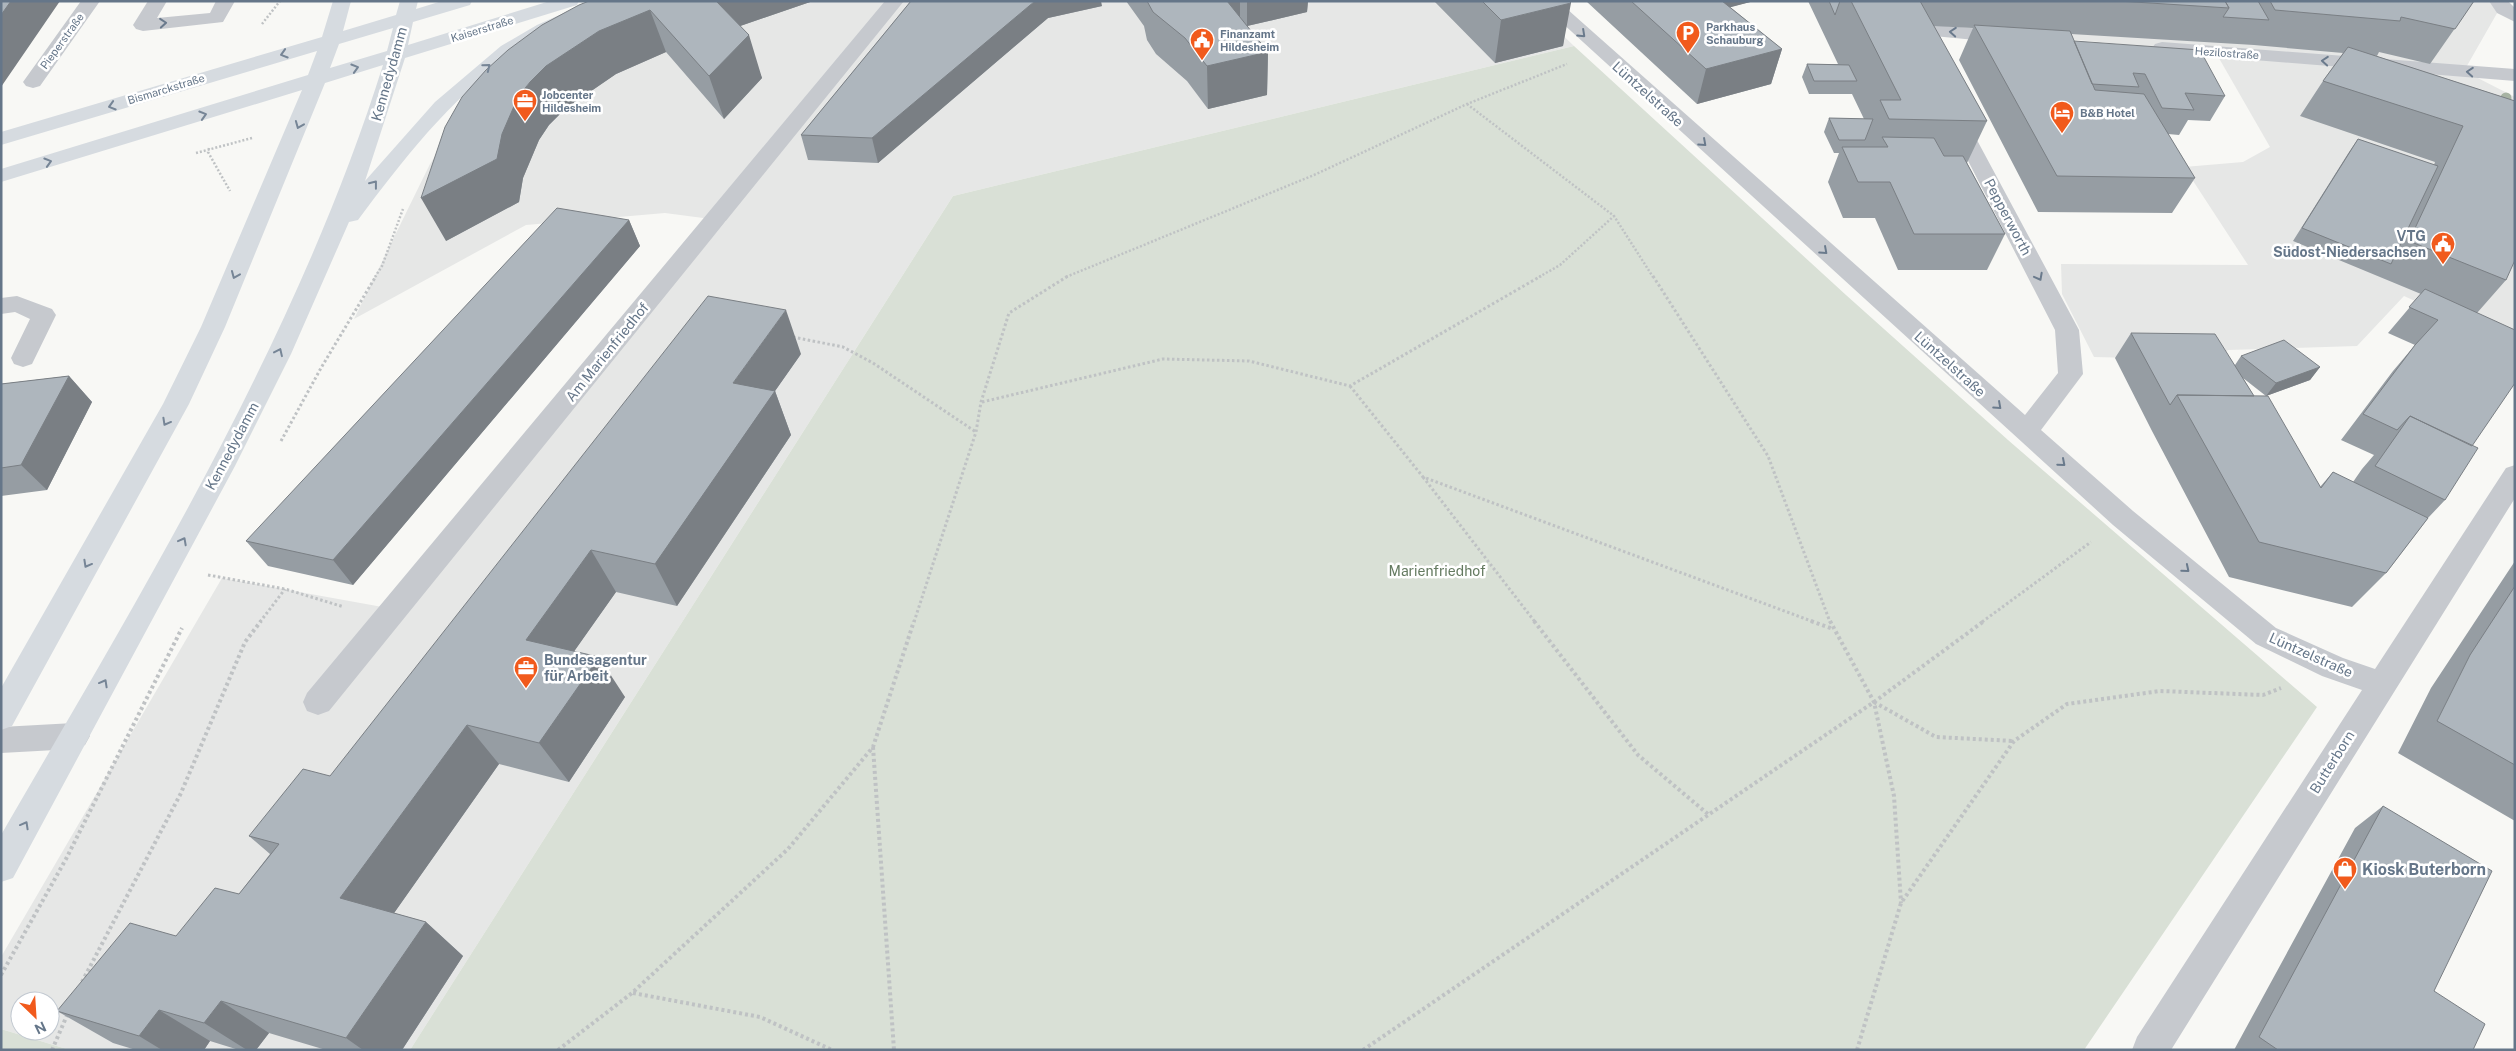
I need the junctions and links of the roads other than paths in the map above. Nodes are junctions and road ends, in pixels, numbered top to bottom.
1 (91, 1) edge
2 (158, 1) edge
3 (226, 1) edge
4 (342, 1) edge
5 (463, 1) edge
6 (570, 1) edge
7 (607, 1) edge
8 (895, 1) edge
9 (1547, 1) edge
10 (2498, 1) edge
11 (1898, 8) edge
12 (407, 10) edge
13 (2515, 16) edge
14 (1909, 29) junction
15 (2028, 38) edge
16 (331, 40) junction
17 (2146, 47) edge
18 (1923, 55) edge
19 (395, 56) junction
20 (2515, 75) edge
21 (316, 80) junction
22 (34, 82) dead end
23 (1945, 98) edge
24 (1, 139) edge
25 (1, 176) edge
26 (334, 236) junction
27 (1, 306) edge
28 (23, 358) dead end
29 (2026, 431) junction
30 (2515, 475) edge
31 (2382, 684) junction
32 (318, 702) dead end
33 (1, 717) edge
34 (74, 736) junction
35 (1, 740) edge
36 (1, 867) edge
37 (2150, 1050) edge

1 - 22 street, Pieperstraße
2 -> 3 street
4 - 16 main road
5 - 12 main road
6 - 19 main road, Kaiserstraße
26 -> 7 main road
8 - 32 street, Am Marienfriedhof
9 -> 29 street, Lüntzelstraße
10 - 13 street
11 - 14 street
12 - 16 main road, Bismarckstraße
12 - 19 main road, Kennedydamm
15 -> 14 street
14 - 18 street
16 - 21 main road
16 -> 24 main road, Bismarckstraße
20 -> 17 street, Hezilostraße
21 -> 19 main road, Kaiserstraße
19 - 26 main road, Kennedydamm
25 -> 21 main road
21 -> 33 main road
23 -> 29 street, Pepperworth
34 -> 26 main road, Kennedydamm
27 - 28 street
29 -> 31 street, Lüntzelstraße
30 - 31 street, Butterborn
31 - 37 street, Butterborn
34 - 35 street
36 -> 34 main road, Kennedydamm

